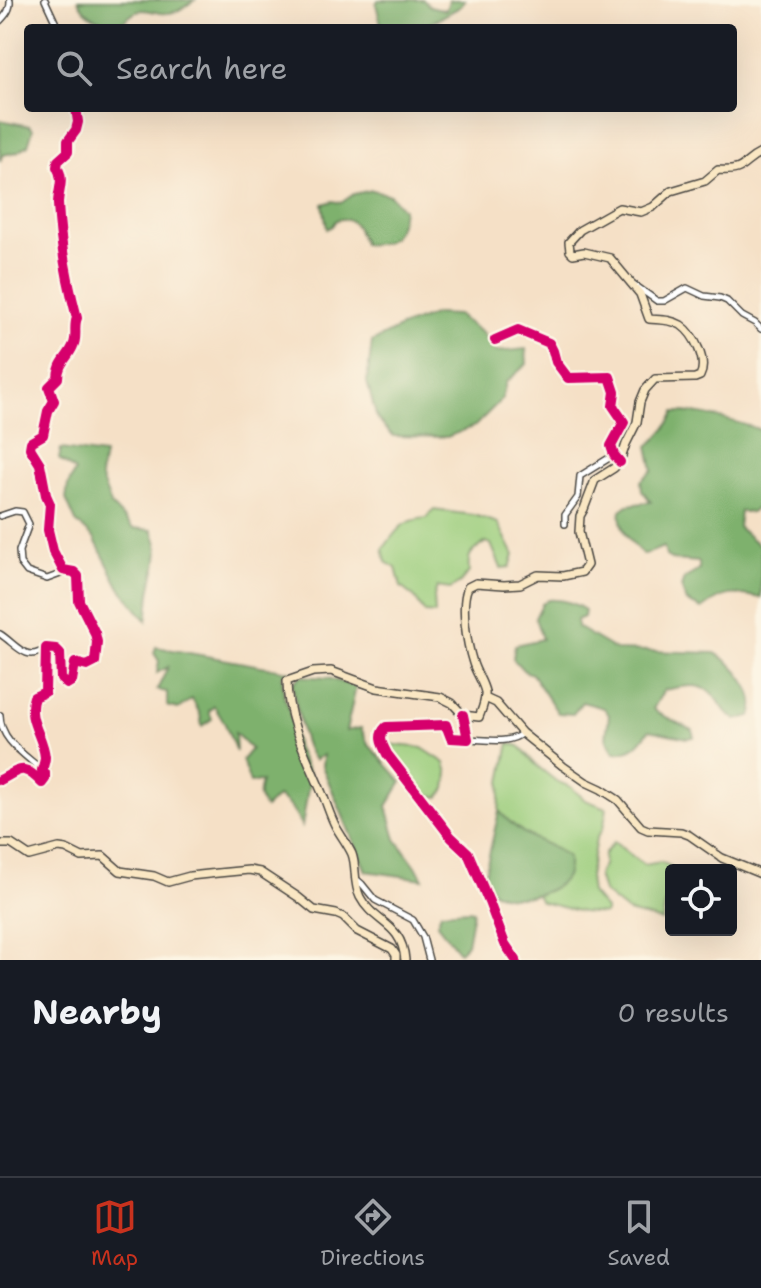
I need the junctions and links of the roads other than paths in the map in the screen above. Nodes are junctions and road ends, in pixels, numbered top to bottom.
1 (10, 0) edge
2 (45, 0) edge
3 (0, 21) edge
4 (56, 24) edge
5 (77, 112) edge
6 (761, 153) edge
7 (628, 280) junction
8 (761, 329) edge
9 (495, 340) dead end
10 (614, 455) junction
11 (620, 462) junction
12 (0, 516) edge
13 (565, 524) dead end
14 (67, 572) junction
15 (0, 634) edge
16 (46, 648) junction
17 (485, 698) junction
18 (0, 715) edge
19 (463, 715) junction
20 (522, 733) junction
21 (468, 739) junction
22 (42, 770) junction
23 (0, 780) edge
24 (0, 844) edge
25 (761, 874) edge
26 (354, 878) junction
27 (396, 960) edge
28 (405, 960) edge
29 (429, 960) edge
30 (516, 960) edge

1 - 3 street
2 - 4 street
5 - 14 street
6 - 7 main road
7 - 8 street
7 - 11 main road
9 - 10 street
10 - 11 street
10 - 13 street
11 - 17 main road
12 - 14 street
14 - 16 street
15 - 16 street
16 - 22 street
17 - 19 main road
17 - 20 main road
18 - 22 street
19 - 21 street
19 - 26 main road
20 - 21 street
20 - 25 main road
21 - 30 street
22 - 23 street
24 - 27 main road
26 - 28 main road
26 - 29 street

